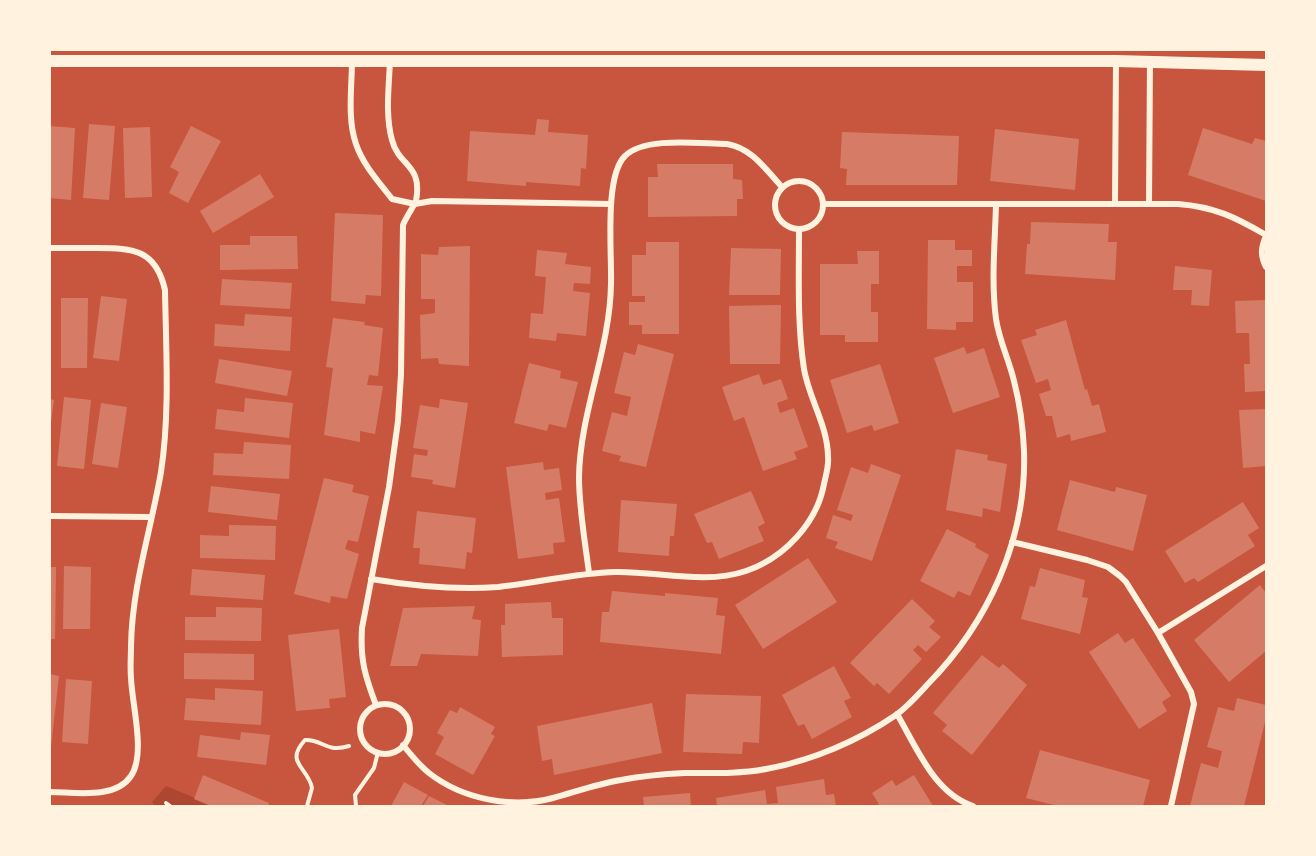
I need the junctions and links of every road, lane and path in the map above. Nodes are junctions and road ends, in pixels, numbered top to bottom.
1 (834, 55) edge
2 (352, 60) junction
3 (390, 60) junction
4 (50, 61) edge
5 (1116, 61) junction
6 (1150, 62) junction
7 (1266, 65) edge
8 (782, 187) junction
9 (415, 204) junction
10 (611, 204) junction
11 (823, 204) junction
12 (1115, 204) junction
13 (1149, 204) junction
14 (996, 205) junction
15 (799, 229) junction
16 (1266, 236) edge
17 (50, 248) edge
18 (1266, 267) edge
19 (50, 516) edge
20 (150, 517) junction
21 (1012, 542) junction
22 (1266, 566) edge
23 (589, 573) junction
24 (371, 579) junction
25 (1158, 633) junction
26 (376, 705) junction
27 (897, 714) junction
28 (403, 745) junction
29 (349, 746) dead end
30 (378, 752) junction
31 (50, 792) edge
32 (166, 803) dead end
33 (170, 807) edge
34 (307, 807) edge
35 (356, 807) edge
36 (973, 807) edge
37 (1171, 807) edge

1 - 3 main road
1 - 5 main road
2 - 3 main road
2 - 4 main road
2 - 9 street
3 - 9 street
5 - 6 main road
5 - 12 street
6 - 7 main road
6 - 13 street
8 - 10 street
8 - 11 street
8 - 15 street
9 - 10 street
9 - 24 street
10 - 23 street
11 - 14 street
11 - 15 street
12 - 13 street
12 - 14 street
13 - 16 street
14 - 21 street
15 - 23 street
16 - 18 street
17 - 20 street
19 - 20 street
20 - 31 street
21 - 25 street
21 - 27 street
22 - 25 street
23 - 24 street
24 - 26 street
25 - 37 street
26 - 28 street
26 - 30 street
27 - 28 street
27 - 36 street
28 - 30 street
29 - 34 path
30 - 35 path
32 - 33 path

